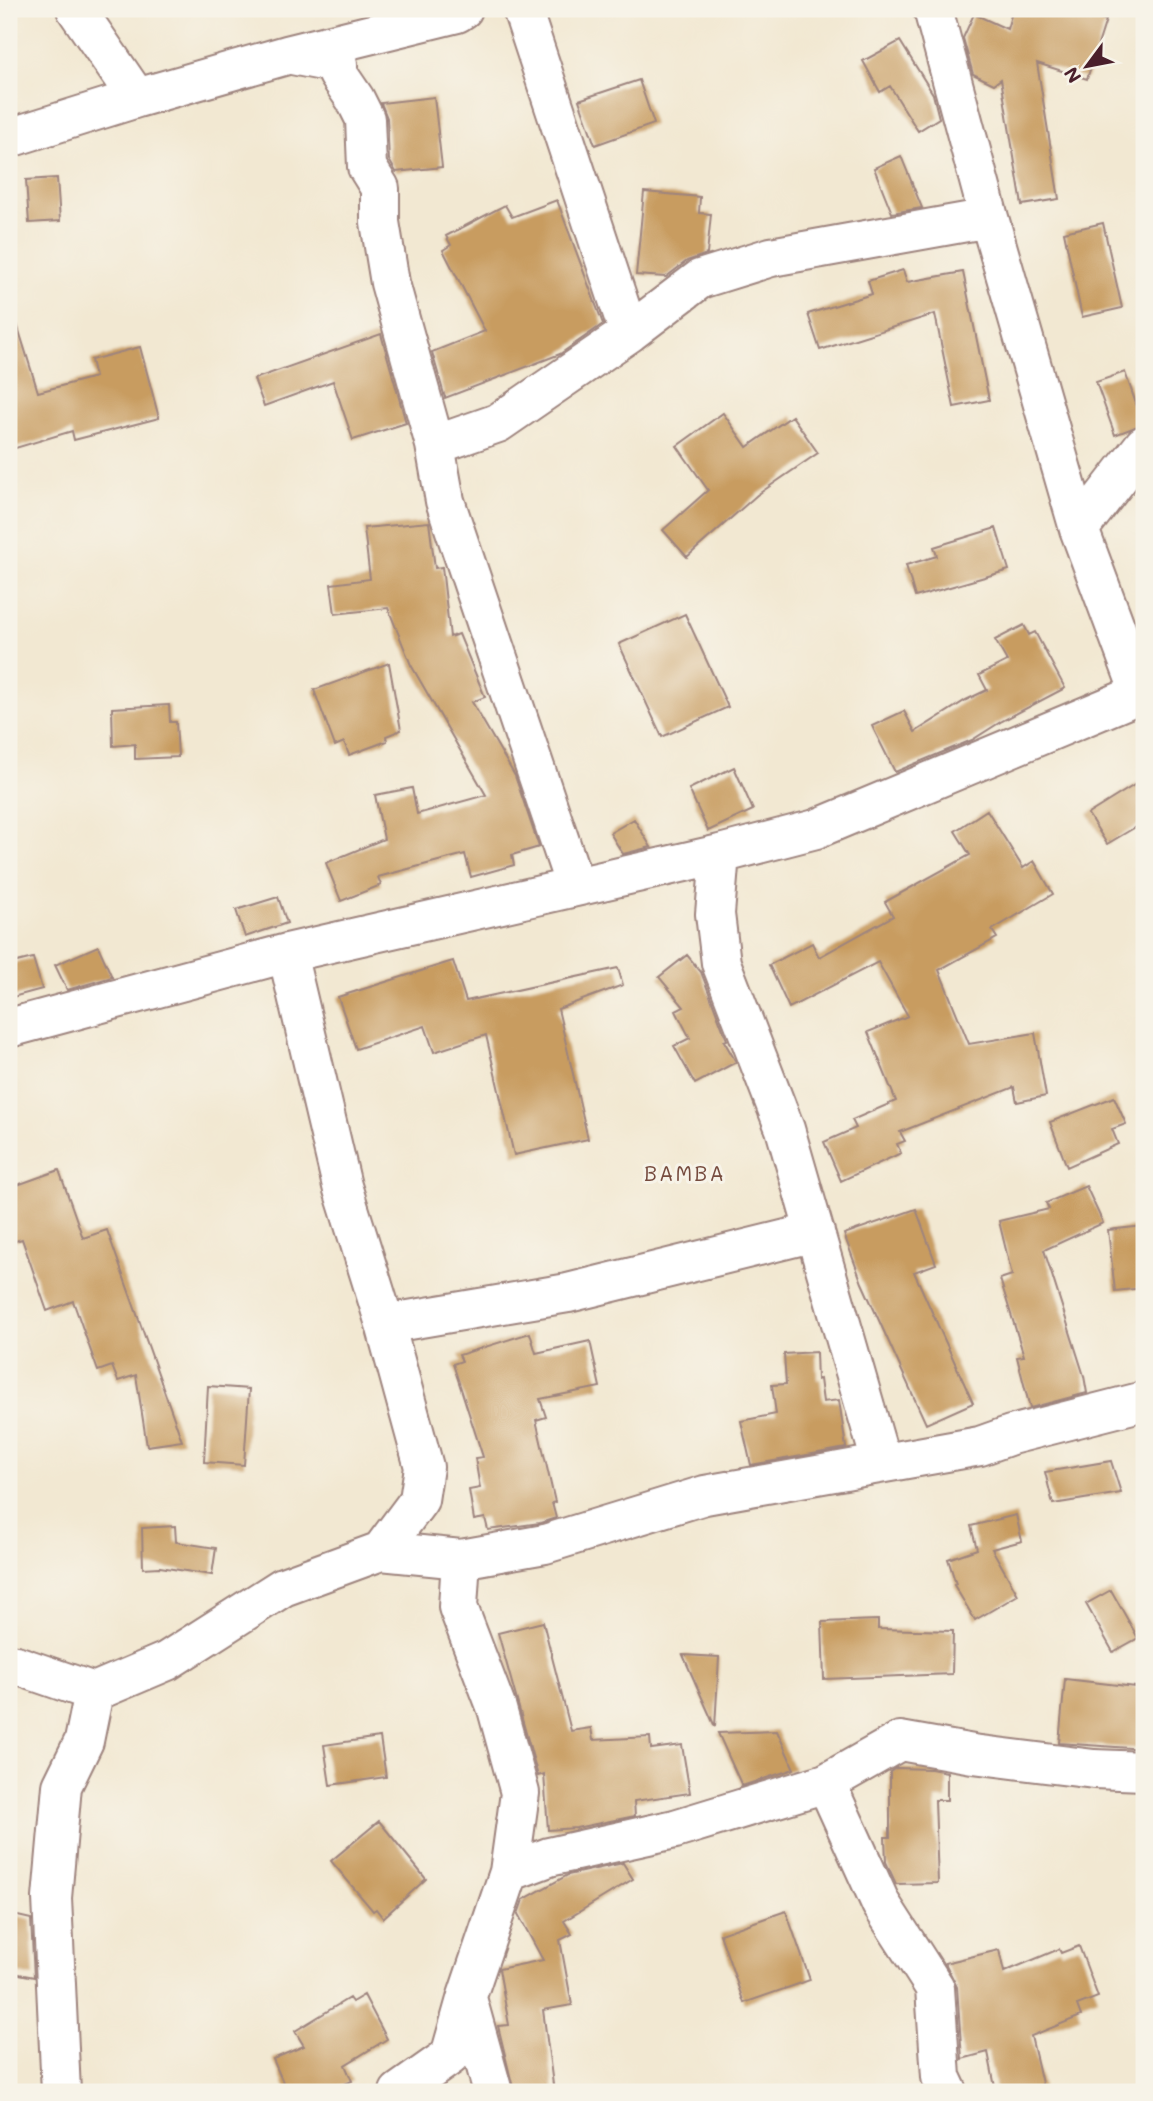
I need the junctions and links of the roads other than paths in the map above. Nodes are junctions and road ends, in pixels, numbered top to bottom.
1 (76, 9) edge
2 (463, 9) edge
3 (522, 9) edge
4 (933, 9) edge
5 (288, 55) junction
6 (136, 98) junction
7 (9, 138) edge
8 (989, 218) junction
9 (629, 333) junction
10 (435, 445) junction
11 (1144, 445) edge
12 (1080, 528) junction
13 (1142, 692) edge
14 (720, 854) junction
15 (575, 886) junction
16 (287, 953) junction
17 (9, 1028) edge
18 (815, 1232) junction
19 (385, 1324) junction
20 (1144, 1401) edge
21 (881, 1462) junction
22 (382, 1550) junction
23 (461, 1559) junction
24 (9, 1664) edge
25 (94, 1692) junction
26 (1144, 1771) edge
27 (826, 1783) junction
28 (509, 1872) junction
29 (467, 1996) junction
30 (61, 2092) edge
31 (399, 2092) edge
32 (493, 2092) edge
33 (948, 2092) edge

1 - 6 street
2 - 5 street
3 - 9 street
4 - 8 street
5 - 6 street
5 - 10 street
6 - 7 street
8 - 9 street
8 - 12 street
9 - 10 street
10 - 15 street
11 - 12 street
12 - 13 street
13 - 14 street
14 - 15 street
14 - 18 street
15 - 16 street
16 - 17 street
16 - 19 street
18 - 19 street
18 - 21 street
19 - 22 street
20 - 21 street
21 - 23 street
22 - 23 street
22 - 25 street
23 - 28 street
24 - 25 street
25 - 30 street
26 - 27 street
27 - 28 street
27 - 33 street
28 - 29 street
29 - 31 street
29 - 32 street

